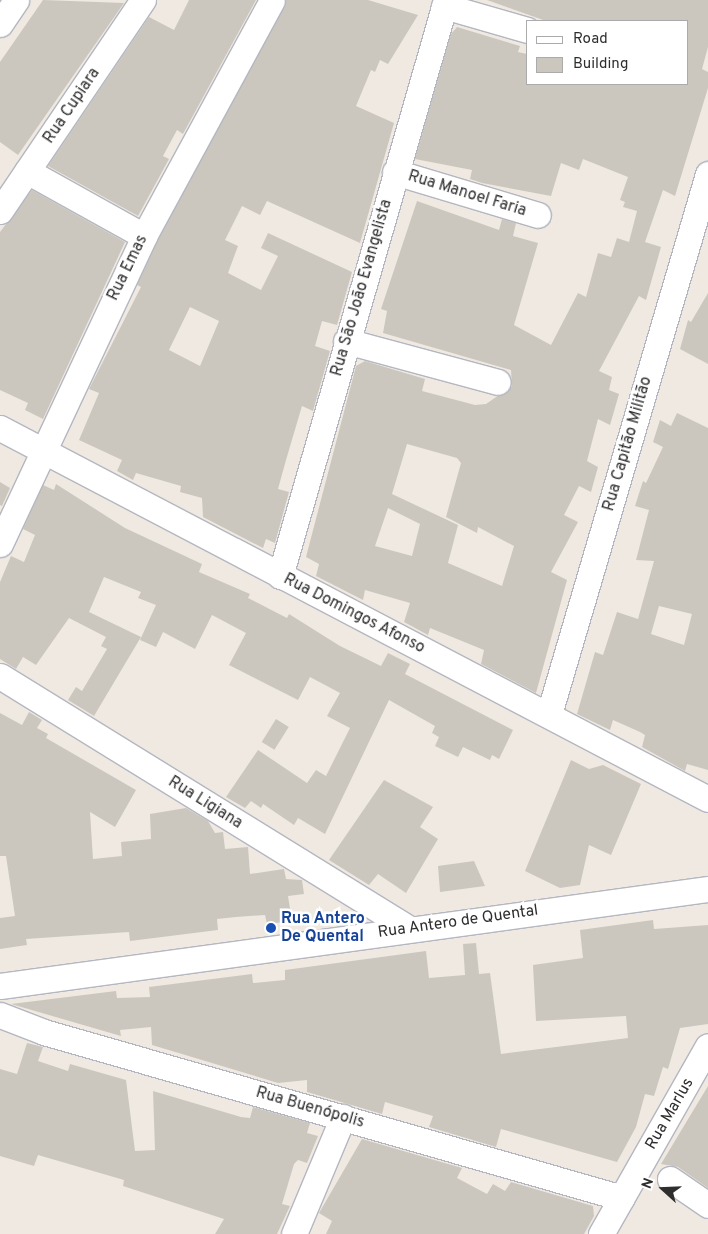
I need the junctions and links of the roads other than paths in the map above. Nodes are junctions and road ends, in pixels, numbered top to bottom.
1 (16, 0) edge
2 (143, 0) edge
3 (272, 0) edge
4 (445, 3) edge
5 (0, 24) edge
6 (526, 30) edge
7 (27, 171) junction
8 (395, 172) junction
9 (708, 174) edge
10 (0, 211) edge
11 (538, 215) dead end
12 (144, 236) junction
13 (346, 341) junction
14 (498, 382) dead end
15 (0, 428) edge
16 (44, 451) junction
17 (0, 544) edge
18 (280, 576) junction
19 (0, 676) edge
20 (549, 714) junction
21 (708, 799) edge
22 (708, 889) edge
23 (409, 929) junction
24 (0, 986) edge
25 (0, 1015) edge
26 (708, 1046) edge
27 (343, 1117) junction
28 (670, 1179) dead end
29 (622, 1198) junction
30 (708, 1205) edge
31 (294, 1234) edge
32 (601, 1234) edge

1 - 5 street
2 - 7 street, Rua Cupiara
3 - 12 street, Rua Emas
4 - 6 street
4 - 8 street, Rua São João Evangelista
7 - 10 street, Rua Cupiara
7 - 12 street
8 - 11 street, Rua Manoel Faria
8 - 13 street, Rua São João Evangelista
9 - 20 street, Rua Capitão Militão
12 - 16 street, Rua Emas
13 - 14 street
13 - 18 street, Rua São João Evangelista
15 - 16 street, Rua Domingos Afonso
16 - 17 street, Rua Emas
16 - 18 street, Rua Domingos Afonso
18 - 20 street, Rua Domingos Afonso
19 - 23 street, Rua Ligiana
20 - 21 street, Rua Domingos Afonso
22 - 23 street, Rua Antero de Quental
23 - 24 street, Rua Antero de Quental
25 - 27 street, Rua Buenópolis
26 - 29 street, Rua Marlus
27 - 29 street, Rua Buenópolis
27 - 31 street
28 - 30 street
29 - 32 street, Rua Marlus

